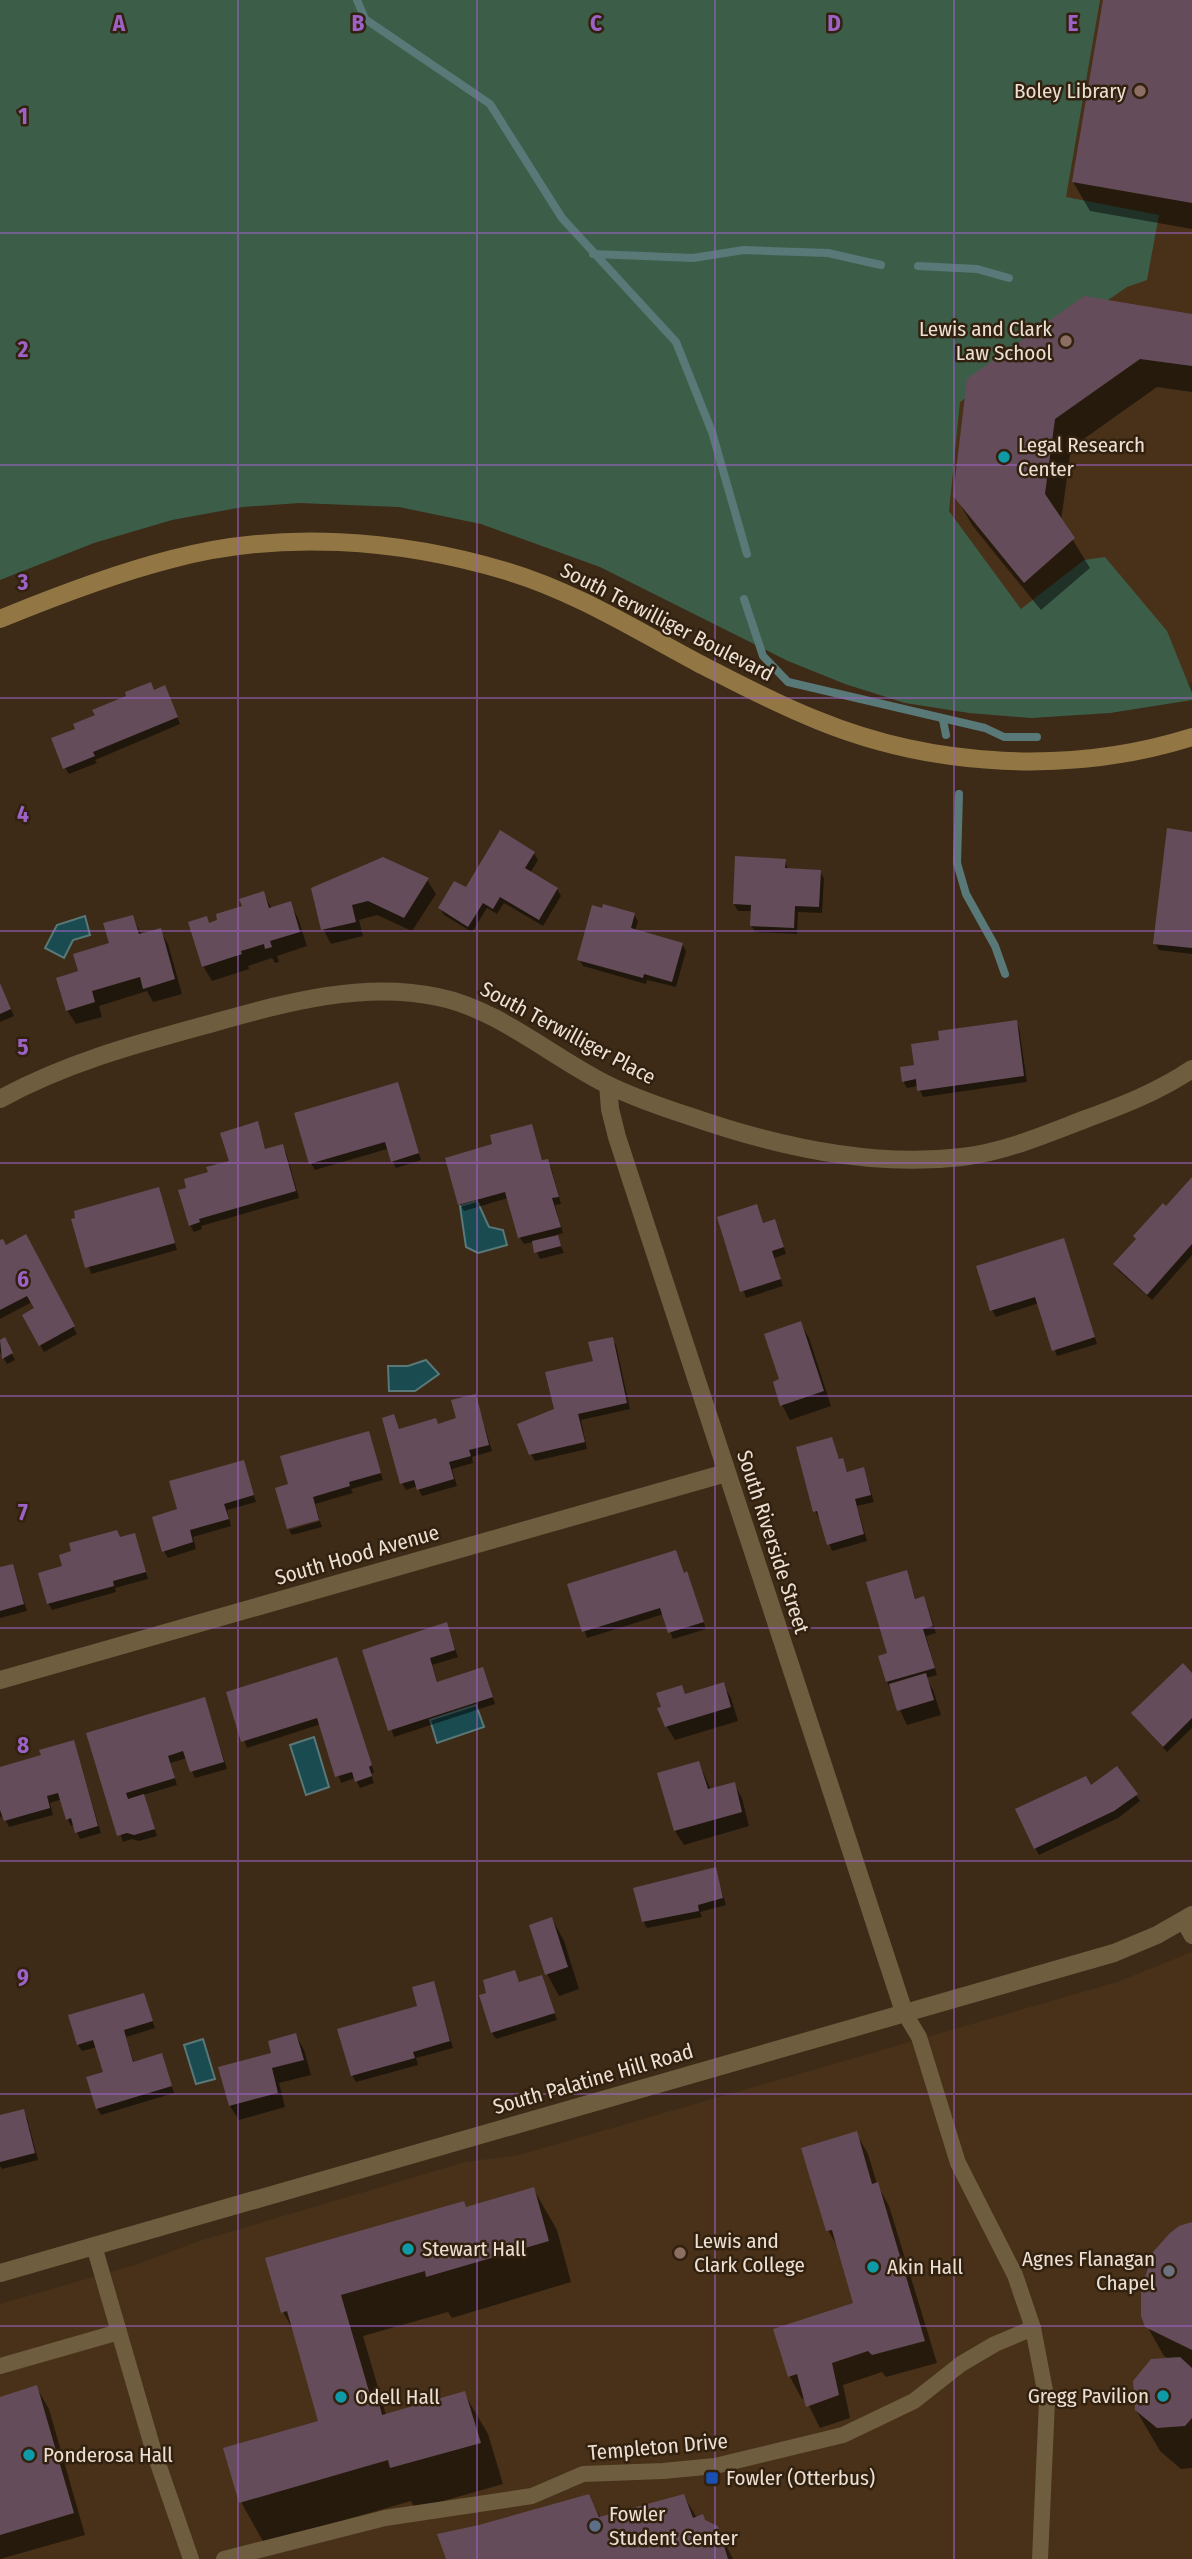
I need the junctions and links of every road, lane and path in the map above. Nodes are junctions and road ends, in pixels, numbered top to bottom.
1 (0, 619) edge
2 (1192, 737) edge
3 (1192, 1069) edge
4 (608, 1085) junction
5 (0, 1099) edge
6 (726, 1473) junction
7 (0, 1680) edge
8 (1189, 1924) edge
9 (904, 2012) junction
10 (94, 2246) junction
11 (0, 2273) edge
12 (1033, 2328) junction
13 (119, 2332) junction
14 (0, 2366) edge
15 (191, 2559) edge
16 (224, 2559) edge
17 (1040, 2559) edge

1 - 2 main road, South Terwilliger Boulevard
3 - 4 street, South Terwilliger Place
4 - 5 street, South Terwilliger Place
4 - 6 street, South Riverside Street
6 - 7 street, South Hood Avenue
6 - 9 street, South Riverside Street
8 - 9 street, South Palatine Hill Road
9 - 10 street, South Palatine Hill Road
9 - 12 lane
10 - 11 street, South Palatine Hill Road
10 - 13 lane
12 - 16 lane, Templeton Drive
12 - 17 lane
13 - 14 lane
13 - 15 lane

